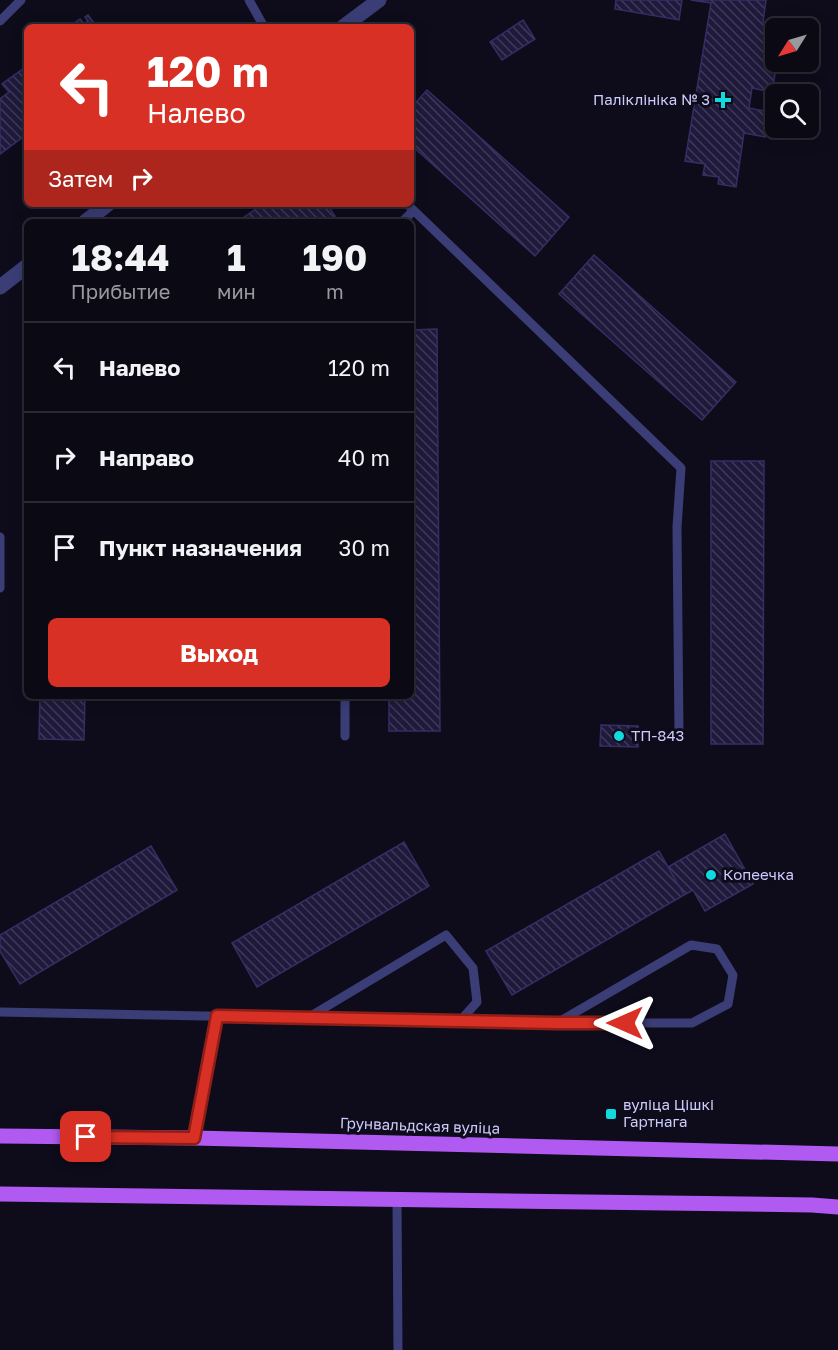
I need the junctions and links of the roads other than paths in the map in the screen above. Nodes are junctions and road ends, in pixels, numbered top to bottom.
1 (21, 0) edge
2 (249, 0) edge
3 (379, 0) edge
4 (0, 21) edge
5 (262, 24) edge
6 (346, 24) edge
7 (104, 207) edge
8 (410, 207) edge
9 (89, 219) edge
10 (24, 268) edge
11 (0, 287) edge
12 (0, 537) edge
13 (0, 588) edge
14 (345, 699) edge
15 (679, 734) dead end
16 (345, 736) dead end
17 (0, 1012) edge
18 (217, 1016) junction
19 (308, 1018) junction
20 (460, 1021) junction
21 (557, 1023) junction
22 (0, 1136) edge
23 (194, 1138) junction
24 (838, 1154) edge
25 (0, 1194) edge
26 (397, 1199) junction
27 (838, 1207) edge
28 (398, 1350) edge

1 - 4 lane
2 - 5 lane
3 - 6 street
7 - 9 street
8 - 15 lane
10 - 11 street
12 - 13 lane
14 - 16 lane
17 - 18 lane
18 - 19 lane
18 - 23 lane
19 - 20 lane
19 - 20 lane
20 - 21 lane
21 - 21 lane
22 - 23 main road, Грунвальдская вуліца
23 - 24 main road, Грунвальдская вуліца
25 - 26 main road
26 - 27 main road
26 - 28 lane

